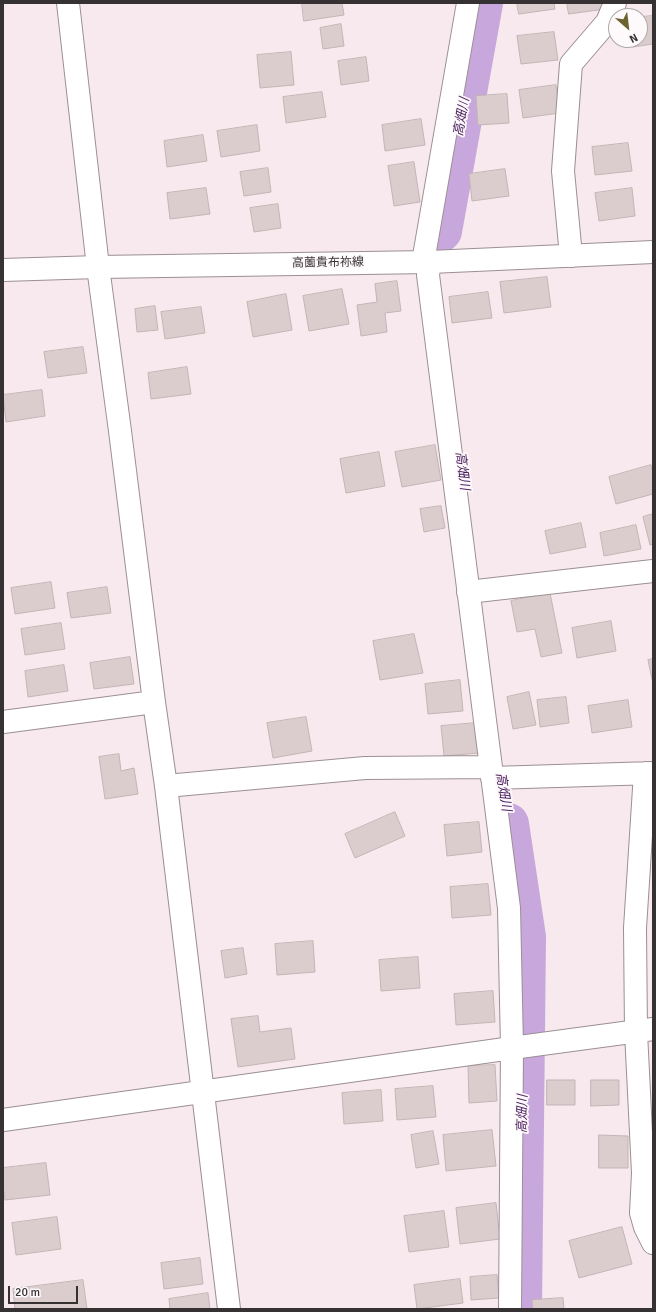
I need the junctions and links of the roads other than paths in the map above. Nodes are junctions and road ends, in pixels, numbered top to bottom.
1 (68, 3) edge
2 (468, 3) edge
3 (615, 3) edge
4 (653, 252) edge
5 (571, 256) junction
6 (426, 262) junction
7 (98, 267) junction
8 (3, 270) edge
9 (653, 571) edge
10 (476, 591) junction
11 (154, 702) junction
12 (3, 722) edge
13 (649, 773) edge
14 (497, 775) junction
15 (166, 786) junction
16 (644, 1031) edge
17 (522, 1047) junction
18 (202, 1091) junction
19 (3, 1120) edge
20 (653, 1243) edge
21 (229, 1309) edge
22 (510, 1309) edge

1 - 7 street
2 - 6 street
3 - 5 street
4 - 5 street, 高薗貴布祢線
5 - 6 street, 高薗貴布祢線
6 - 7 street, 高薗貴布祢線
6 - 10 street
7 - 8 street, 高薗貴布祢線
7 - 11 street
9 - 10 street
10 - 14 street
11 - 12 street
11 - 15 street
13 - 14 street
13 - 16 street
14 - 15 street
14 - 17 street
15 - 18 street
16 - 17 street
16 - 20 street
17 - 18 street
17 - 22 street
18 - 19 street
18 - 21 street

